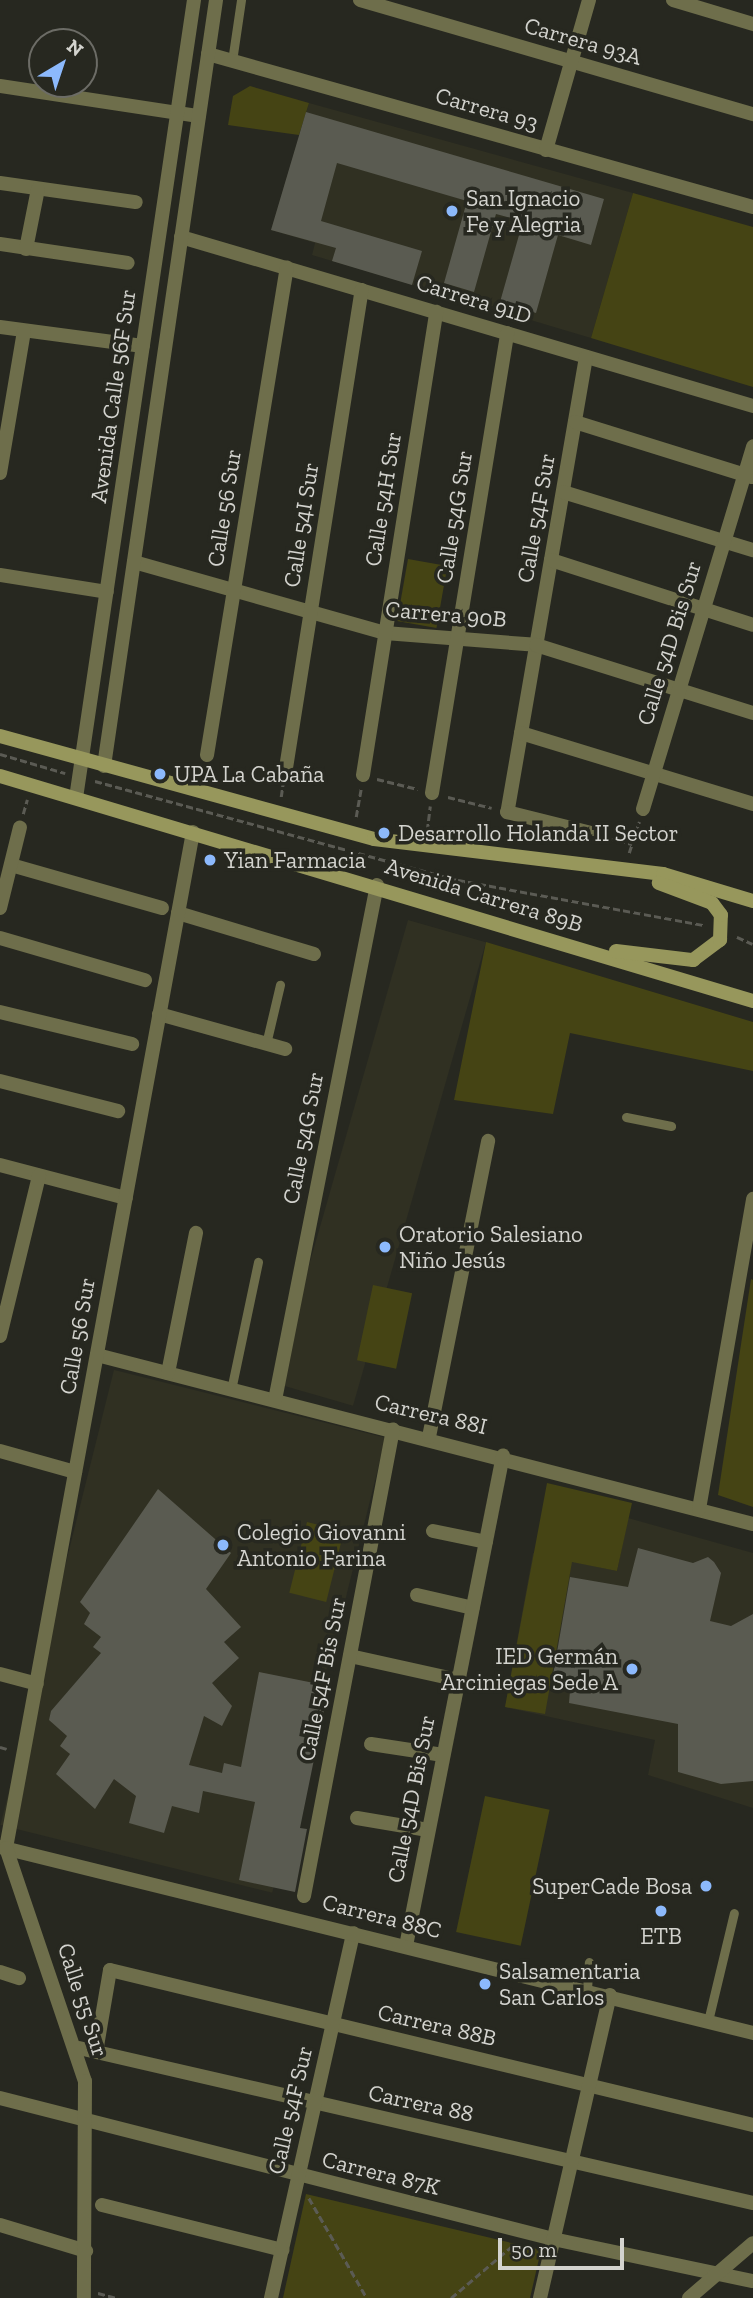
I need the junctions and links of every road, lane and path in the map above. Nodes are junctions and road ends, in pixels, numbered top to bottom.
1 (194, 0) edge
2 (216, 0) edge
3 (241, 0) edge
4 (360, 0) edge
5 (589, 0) edge
6 (673, 0) edge
7 (753, 23) edge
8 (208, 54) junction
9 (232, 61) junction
10 (571, 61) junction
11 (0, 86) edge
12 (178, 113) junction
13 (753, 114) edge
14 (199, 116) junction
15 (546, 150) junction
16 (0, 183) edge
17 (38, 189) junction
18 (136, 202) dead end
19 (753, 207) edge
20 (181, 237) junction
21 (0, 244) edge
22 (26, 249) junction
23 (128, 263) dead end
24 (287, 268) junction
25 (362, 290) junction
26 (436, 312) junction
27 (0, 327) edge
28 (24, 331) junction
29 (507, 333) junction
30 (143, 346) junction
31 (586, 357) junction
32 (753, 406) edge
33 (575, 422) junction
34 (753, 446) edge
35 (0, 473) edge
36 (749, 476) edge
37 (563, 492) junction
38 (724, 541) junction
39 (753, 550) edge
40 (551, 560) junction
41 (134, 562) junction
42 (0, 575) edge
43 (234, 590) junction
44 (107, 592) junction
45 (704, 609) junction
46 (311, 612) junction
47 (753, 625) edge
48 (385, 633) junction
49 (457, 639) junction
50 (536, 645) junction
51 (678, 691) junction
52 (753, 713) edge
53 (521, 733) junction
54 (0, 736) edge
55 (0, 754) edge
56 (207, 755) dead end
57 (82, 760) junction
58 (104, 766) junction
59 (286, 768) dead end
60 (64, 773) dead end
61 (654, 773) junction
62 (363, 775) joint
63 (0, 776) edge
64 (96, 782) dead end
65 (432, 793) joint
66 (76, 798) junction
67 (753, 804) edge
68 (643, 809) joint
69 (356, 817) dead end
70 (20, 827) dead end
71 (193, 832) junction
72 (427, 832) dead end
73 (595, 834) joint
74 (632, 844) junction
75 (629, 853) dead end
76 (11, 865) junction
77 (593, 868) junction
78 (377, 885) junction
79 (753, 901) edge
80 (0, 908) edge
81 (162, 908) dead end
82 (178, 913) junction
83 (723, 932) junction
84 (0, 939) edge
85 (569, 944) junction
86 (753, 944) edge
87 (314, 954) dead end
88 (145, 980) dead end
89 (280, 985) dead end
90 (753, 1000) edge
91 (0, 1012) edge
92 (159, 1014) junction
93 (132, 1044) dead end
94 (266, 1044) junction
95 (285, 1049) dead end
96 (0, 1080) edge
97 (118, 1111) dead end
98 (626, 1117) dead end
99 (671, 1126) dead end
100 (488, 1141) dead end
101 (0, 1166) edge
102 (39, 1176) junction
103 (126, 1198) junction
104 (753, 1199) edge
105 (196, 1233) dead end
106 (258, 1262) dead end
107 (0, 1336) edge
108 (97, 1355) junction
109 (168, 1373) junction
110 (231, 1390) junction
111 (275, 1401) junction
112 (393, 1429) junction
113 (429, 1437) junction
114 (0, 1451) edge
115 (503, 1455) junction
116 (75, 1472) junction
117 (699, 1509) junction
118 (753, 1524) edge
119 (433, 1531) dead end
120 (486, 1542) junction
121 (418, 1595) dead end
122 (473, 1608) junction
123 (350, 1656) junction
124 (0, 1674) edge
125 (458, 1680) junction
126 (37, 1684) junction
127 (371, 1744) dead end
128 (443, 1755) junction
129 (357, 1818) dead end
130 (428, 1830) junction
131 (3, 1848) edge
132 (304, 1896) dead end
133 (734, 1913) dead end
134 (353, 1933) junction
135 (406, 1945) junction
136 (589, 1962) dead end
137 (0, 1972) edge
138 (19, 1978) dead end
139 (587, 1989) junction
140 (610, 1995) junction
141 (708, 2021) junction
142 (332, 2024) junction
143 (753, 2033) edge
144 (79, 2048) junction
145 (96, 2052) junction
146 (590, 2085) junction
147 (0, 2098) edge
148 (315, 2103) junction
149 (88, 2124) junction
150 (753, 2125) edge
151 (572, 2159) junction
152 (299, 2176) junction
153 (753, 2203) edge
154 (102, 2205) dead end
155 (0, 2225) edge
156 (528, 2233) junction
157 (554, 2239) junction
158 (753, 2243) edge
159 (282, 2250) junction
160 (86, 2251) junction
161 (720, 2274) junction
162 (753, 2281) edge
163 (84, 2298) edge
164 (271, 2298) edge
165 (367, 2298) edge
166 (451, 2298) edge
167 (540, 2298) edge
168 (689, 2298) edge

1 - 12 street, Avenida Calle 56F Sur
2 - 8 street, Avenida Calle 56F Sur
3 - 9 lane
4 - 10 street, Carrera 93A
5 - 10 street
6 - 7 street
8 - 9 street, Carrera 93
8 - 14 street, Avenida Calle 56F Sur
9 - 15 street, Carrera 93
10 - 13 street, Carrera 93A
10 - 15 street
11 - 12 street
12 - 14 street
12 - 30 street, Avenida Calle 56F Sur
14 - 20 street, Avenida Calle 56F Sur
15 - 19 street, Carrera 93
16 - 17 street
17 - 18 street
17 - 22 street
20 - 24 street, Carrera 91D
20 - 41 street, Avenida Calle 56F Sur
21 - 22 street
22 - 23 street
24 - 25 street, Carrera 91D
24 - 43 street, Calle 56 Sur
25 - 26 street, Carrera 91D
25 - 46 street, Calle 54I Sur
26 - 29 street, Carrera 91D
26 - 48 street, Calle 54H Sur
27 - 28 street
28 - 30 street
28 - 35 street
29 - 31 street, Carrera 91D
29 - 49 street, Calle 54G Sur
30 - 44 street, Avenida Calle 56F Sur
31 - 32 street, Carrera 91D
31 - 33 street, Calle 54F Sur
33 - 36 street
33 - 37 street, Calle 54F Sur
34 - 36 street, Calle 54D Bis Sur
36 - 38 street, Calle 54D Bis Sur
37 - 38 street
37 - 40 street, Calle 54F Sur
38 - 39 street
38 - 45 street, Calle 54D Bis Sur
40 - 45 street
40 - 50 street, Calle 54F Sur
41 - 43 street, Carrera 90B
41 - 58 street, Avenida Calle 56F Sur
42 - 44 street
43 - 46 street, Carrera 90B
43 - 56 street, Calle 56 Sur
44 - 57 street, Avenida Calle 56F Sur
45 - 47 street
45 - 51 street, Calle 54D Bis Sur
46 - 48 street, Carrera 90B
46 - 59 street, Calle 54I Sur
48 - 49 street, Carrera 90B
48 - 62 street, Calle 54H Sur
49 - 50 street, Carrera 90B
49 - 65 street, Calle 54G Sur
50 - 51 street, Carrera 90B
50 - 53 street, Calle 54F Sur
51 - 52 street, Carrera 90B
51 - 61 street, Calle 54D Bis Sur
53 - 61 street
53 - 73 street, Calle 54F Sur
54 - 57 main road, Avenida Carrera 89B
55 - 60 path
57 - 58 main road, Avenida Carrera 89B
57 - 66 street, Avenida Calle 56F Sur
58 - 77 main road, Avenida Carrera 89B
61 - 67 street
61 - 68 street, Calle 54D Bis Sur
62 - 69 path
63 - 66 main road, Avenida Carrera 89B
64 - 83 path
65 - 72 path
66 - 71 main road, Avenida Carrera 89B
68 - 74 path
70 - 76 street
71 - 78 main road, Avenida Carrera 89B
71 - 82 street, Calle 56 Sur
73 - 74 path
74 - 75 path
76 - 80 street
76 - 81 street
77 - 79 main road, Avenida Carrera 89B
77 - 83 main road
78 - 85 main road, Avenida Carrera 89B
78 - 111 street, Calle 54G Sur
82 - 87 street
82 - 92 street, Calle 56 Sur
83 - 85 main road
83 - 86 path
84 - 88 street
85 - 90 main road, Avenida Carrera 89B
89 - 94 lane
91 - 93 street
92 - 94 street
92 - 103 street, Calle 56 Sur
94 - 95 street
96 - 97 street
98 - 99 lane
100 - 113 street
101 - 102 street
102 - 103 street
102 - 107 street
103 - 108 street, Calle 56 Sur
104 - 117 street
105 - 109 street
106 - 110 lane
108 - 109 street, Carrera 88I
108 - 116 street, Calle 56 Sur
109 - 110 street, Carrera 88I
110 - 111 street, Carrera 88I
111 - 112 street, Carrera 88I
112 - 113 street, Carrera 88I
112 - 123 street, Calle 54F Bis Sur
113 - 115 street, Carrera 88I
114 - 116 street
115 - 117 street, Carrera 88I
115 - 120 street, Calle 54D Bis Sur
116 - 126 street, Calle 56 Sur
117 - 118 street, Carrera 88I
119 - 120 street
120 - 122 street, Calle 54D Bis Sur
121 - 122 street
122 - 125 street, Calle 54D Bis Sur
123 - 125 street
123 - 132 street, Calle 54F Bis Sur
124 - 126 street
125 - 128 street, Calle 54D Bis Sur
126 - 131 street, Calle 56 Sur
127 - 128 street
128 - 130 street, Calle 54D Bis Sur
129 - 130 street
130 - 135 street, Calle 54D Bis Sur
131 - 134 street, Carrera 88C
131 - 144 street, Calle 55 Sur
133 - 141 lane
134 - 135 street, Carrera 88C
134 - 142 street, Calle 54F Sur
135 - 139 street, Carrera 88C
136 - 139 lane
137 - 138 street
139 - 140 street, Carrera 88C
140 - 141 street, Carrera 88C
140 - 146 street
141 - 143 street, Carrera 88C
142 - 145 street, Carrera 88B
142 - 146 street, Carrera 88B
142 - 148 street, Calle 54F Sur
144 - 145 street, Carrera 88
144 - 149 street, Calle 55 Sur
145 - 148 street, Carrera 88
146 - 150 street, Carrera 88B
146 - 151 street
147 - 149 street, Carrera 87K
148 - 151 street, Carrera 88
148 - 152 street, Calle 54F Sur
149 - 152 street, Carrera 87K
149 - 160 street, Calle 55 Sur
151 - 153 street, Carrera 88
151 - 157 street
152 - 156 street, Carrera 87K
152 - 159 street, Calle 54F Sur
152 - 165 path
154 - 159 street
155 - 160 street
156 - 157 street, Carrera 87K
156 - 166 path
157 - 161 street, Carrera 87K
157 - 167 street
158 - 161 street
159 - 164 street, Calle 54F Sur
160 - 163 street, Calle 55 Sur
161 - 162 street, Carrera 87K
161 - 168 street

